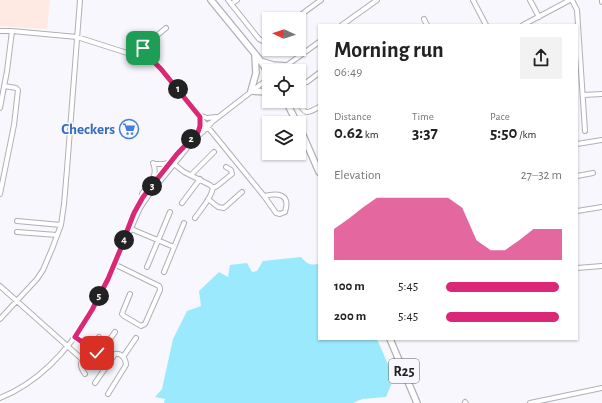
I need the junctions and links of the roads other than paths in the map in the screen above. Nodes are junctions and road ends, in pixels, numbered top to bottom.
1 (80, 0) edge
2 (212, 0) edge
3 (228, 0) edge
4 (237, 0) edge
5 (321, 0) edge
6 (377, 0) edge
7 (473, 0) edge
8 (530, 0) edge
9 (571, 0) edge
10 (231, 4) junction
11 (305, 12) edge
12 (539, 16) junction
13 (424, 19) dead end
14 (343, 24) edge
15 (426, 24) edge
16 (485, 24) edge
17 (525, 24) edge
18 (578, 24) edge
19 (578, 24) edge
20 (166, 28) dead end
21 (0, 31) edge
22 (12, 31) junction
23 (77, 37) junction
24 (262, 40) edge
25 (318, 43) edge
26 (254, 54) junction
27 (139, 57) junction
28 (260, 60) junction
29 (263, 64) edge
30 (270, 64) edge
31 (291, 64) edge
32 (318, 74) edge
33 (306, 82) edge
34 (262, 83) edge
35 (4, 86) junction
36 (251, 91) junction
37 (262, 92) edge
38 (602, 94) edge
39 (583, 95) junction
40 (0, 108) edge
41 (302, 108) edge
42 (318, 108) edge
43 (200, 116) junction
44 (217, 117) junction
45 (207, 126) junction
46 (585, 131) dead end
47 (200, 132) junction
48 (215, 135) junction
49 (602, 140) edge
50 (306, 142) edge
51 (578, 144) edge
52 (214, 152) dead end
53 (172, 163) junction
54 (226, 167) dead end
55 (318, 170) edge
56 (593, 173) dead end
57 (191, 175) junction
58 (578, 176) edge
59 (200, 179) junction
60 (213, 188) junction
61 (242, 192) dead end
62 (0, 194) edge
63 (264, 196) junction
64 (208, 199) junction
65 (182, 203) dead end
66 (602, 207) edge
67 (578, 211) edge
68 (170, 212) dead end
69 (134, 213) junction
70 (195, 218) dead end
71 (17, 221) dead end
72 (184, 223) dead end
73 (60, 225) junction
74 (130, 228) junction
75 (17, 232) dead end
76 (57, 236) junction
77 (158, 240) junction
78 (174, 247) junction
79 (114, 264) junction
80 (602, 266) edge
81 (146, 267) dead end
82 (578, 268) edge
83 (164, 272) dead end
84 (0, 286) edge
85 (130, 294) dead end
86 (17, 300) junction
87 (0, 319) edge
88 (115, 332) dead end
89 (75, 337) junction
90 (99, 337) dead end
91 (136, 338) dead end
92 (390, 340) edge
93 (67, 346) junction
94 (90, 350) junction
95 (98, 356) junction
96 (123, 356) junction
97 (83, 360) junction
98 (107, 366) junction
99 (85, 374) dead end
100 (95, 383) dead end
101 (602, 388) edge
102 (108, 394) dead end
103 (0, 398) edge
104 (417, 403) edge
105 (530, 403) edge

1 - 23 street
2 - 26 main road
3 - 10 street
4 - 10 street
5 - 11 street
6 - 14 street
7 - 16 street
8 - 12 street
9 - 12 street
9 - 18 street
10 - 24 street
12 - 17 street
13 - 15 street
19 - 39 street
20 - 27 street
21 - 22 street
22 - 23 street
22 - 35 street
23 - 27 street
23 - 73 street
25 - 31 street
26 - 28 main road
26 - 36 main road
27 - 43 street
28 - 29 main road
28 - 30 main road
32 - 33 street
34 - 36 street
35 - 40 street
35 - 62 street
36 - 37 main road
36 - 44 street
38 - 39 street
39 - 46 street
41 - 42 street
43 - 44 street
43 - 45 street
43 - 47 street
44 - 45 street
45 - 47 street
45 - 48 street
47 - 48 street
47 - 53 street
48 - 63 street
49 - 51 street
50 - 55 main road
52 - 57 street
53 - 57 street
53 - 69 street
53 - 69 street
53 - 74 street
54 - 60 street
56 - 58 street
57 - 59 street
59 - 60 street
59 - 65 street
60 - 64 street
61 - 64 street
63 - 63 street
64 - 70 street
66 - 67 street
68 - 77 street
69 - 74 street
71 - 73 street
72 - 78 street
73 - 76 street
74 - 77 street
74 - 79 street
75 - 76 street
76 - 86 street
77 - 78 street
77 - 81 street
78 - 83 street
79 - 85 street
79 - 89 street
80 - 82 street
84 - 86 street
86 - 87 street
86 - 93 street
88 - 95 street
89 - 93 street
89 - 94 street
90 - 94 street
91 - 96 street
92 - 104 main road, R25
93 - 97 street
93 - 103 street
94 - 95 street
94 - 97 street
95 - 98 street
96 - 98 street
96 - 102 street
97 - 99 street
98 - 100 street
101 - 105 street

